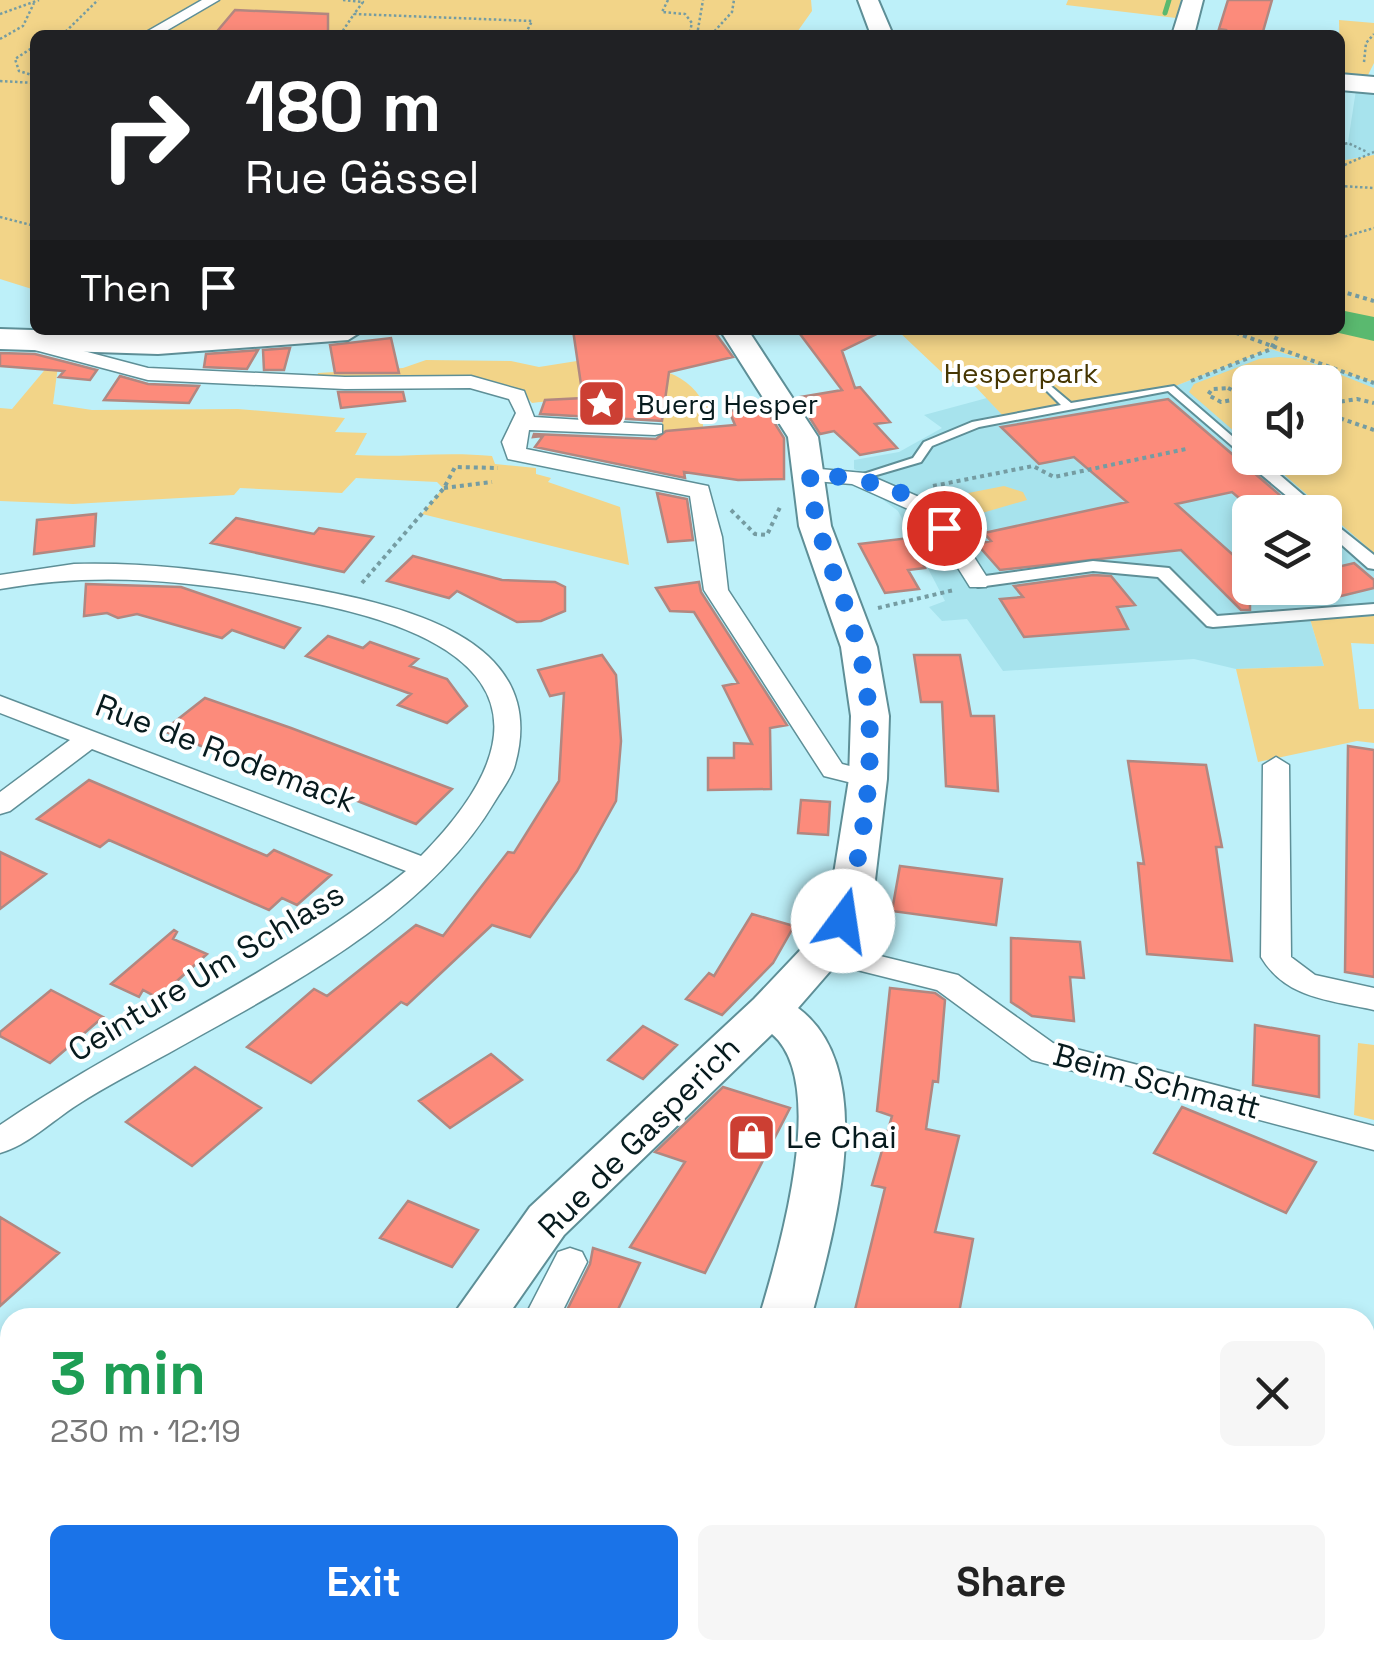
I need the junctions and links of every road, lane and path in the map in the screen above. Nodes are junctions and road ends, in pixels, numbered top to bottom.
1 (39, 0) edge
2 (98, 0) edge
3 (212, 0) edge
4 (343, 0) edge
5 (668, 0) edge
6 (703, 0) edge
7 (734, 0) edge
8 (868, 0) edge
9 (1193, 0) edge
10 (34, 3) junction
11 (655, 10) dead end
12 (664, 10) junction
13 (0, 14) edge
14 (354, 14) junction
15 (68, 30) edge
16 (160, 30) edge
17 (343, 30) edge
18 (528, 30) edge
19 (690, 30) edge
20 (699, 30) edge
21 (716, 30) edge
22 (880, 30) edge
23 (1184, 30) edge
24 (1374, 34) edge
25 (0, 39) edge
26 (30, 49) edge
27 (30, 74) edge
28 (1358, 78) edge
29 (0, 82) edge
30 (30, 84) edge
31 (1345, 144) edge
32 (1367, 152) junction
33 (1374, 152) edge
34 (1345, 166) edge
35 (1345, 186) edge
36 (1374, 188) edge
37 (0, 216) edge
38 (30, 225) edge
39 (1374, 228) edge
40 (1345, 237) edge
41 (1345, 292) edge
42 (1374, 302) edge
43 (280, 335) edge
44 (737, 335) edge
45 (1240, 335) edge
46 (1278, 335) edge
47 (12, 340) edge
48 (1271, 348) junction
49 (1374, 383) edge
50 (1046, 385) dead end
51 (1170, 388) junction
52 (1238, 397) joint
53 (1342, 401) edge
54 (1374, 403) edge
55 (1069, 407) junction
56 (1342, 419) edge
57 (522, 423) junction
58 (655, 429) dead end
59 (1374, 430) edge
60 (1232, 440) edge
61 (1186, 449) dead end
62 (506, 465) dead end
63 (1272, 475) edge
64 (864, 476) junction
65 (492, 482) dead end
66 (795, 483) junction
67 (444, 488) junction
68 (1295, 495) edge
69 (734, 513) dead end
70 (1342, 536) edge
71 (1374, 564) edge
72 (0, 582) edge
73 (978, 582) joint
74 (942, 591) dead end
75 (355, 592) dead end
76 (875, 609) dead end
77 (1374, 609) edge
78 (0, 704) edge
79 (90, 738) junction
80 (1276, 765) dead end
81 (868, 779) junction
82 (0, 805) edge
83 (426, 868) junction
84 (822, 952) junction
85 (1374, 999) edge
86 (770, 1010) junction
87 (1354, 1133) edge
88 (0, 1141) edge
89 (570, 1262) dead end
90 (484, 1308) edge
91 (547, 1308) edge
92 (788, 1308) edge

1 - 10 path
2 - 15 path
3 - 16 street
4 - 14 path
5 - 12 path
6 - 20 path
7 - 21 path
8 - 22 main road
9 - 23 main road
10 - 13 path
10 - 25 path
11 - 12 path
12 - 19 path
14 - 17 path
14 - 18 path
24 - 28 path
26 - 27 path
29 - 30 path
31 - 32 path
32 - 33 path
32 - 34 path
35 - 36 path
37 - 38 path
39 - 40 path
41 - 42 path
43 - 47 main road
44 - 66 main road, Rue de Gasperich
45 - 48 path
46 - 48 path
47 - 57 street
48 - 49 path
48 - 51 path
50 - 55 lane
51 - 55 lane
51 - 60 lane
52 - 52 path
53 - 54 path
55 - 64 lane
56 - 59 path
57 - 58 street
57 - 81 street
61 - 64 path
62 - 67 path
63 - 68 street
64 - 66 street
64 - 73 street
65 - 67 path
66 - 69 path
66 - 81 main road, Rue de Gasperich
67 - 75 path
70 - 71 street
72 - 83 street, Ceinture Um Schlass
73 - 77 street
74 - 76 path
78 - 79 street, Rue de Rodemack
79 - 82 street
79 - 83 street, Rue de Rodemack
80 - 85 street
81 - 84 main road, Rue de Gasperich
83 - 88 street, Ceinture Um Schlass
84 - 86 main road, Rue de Gasperich
84 - 87 street, Beim Schmatt
86 - 90 main road, Rue de Gasperich
86 - 92 main road
89 - 91 street

